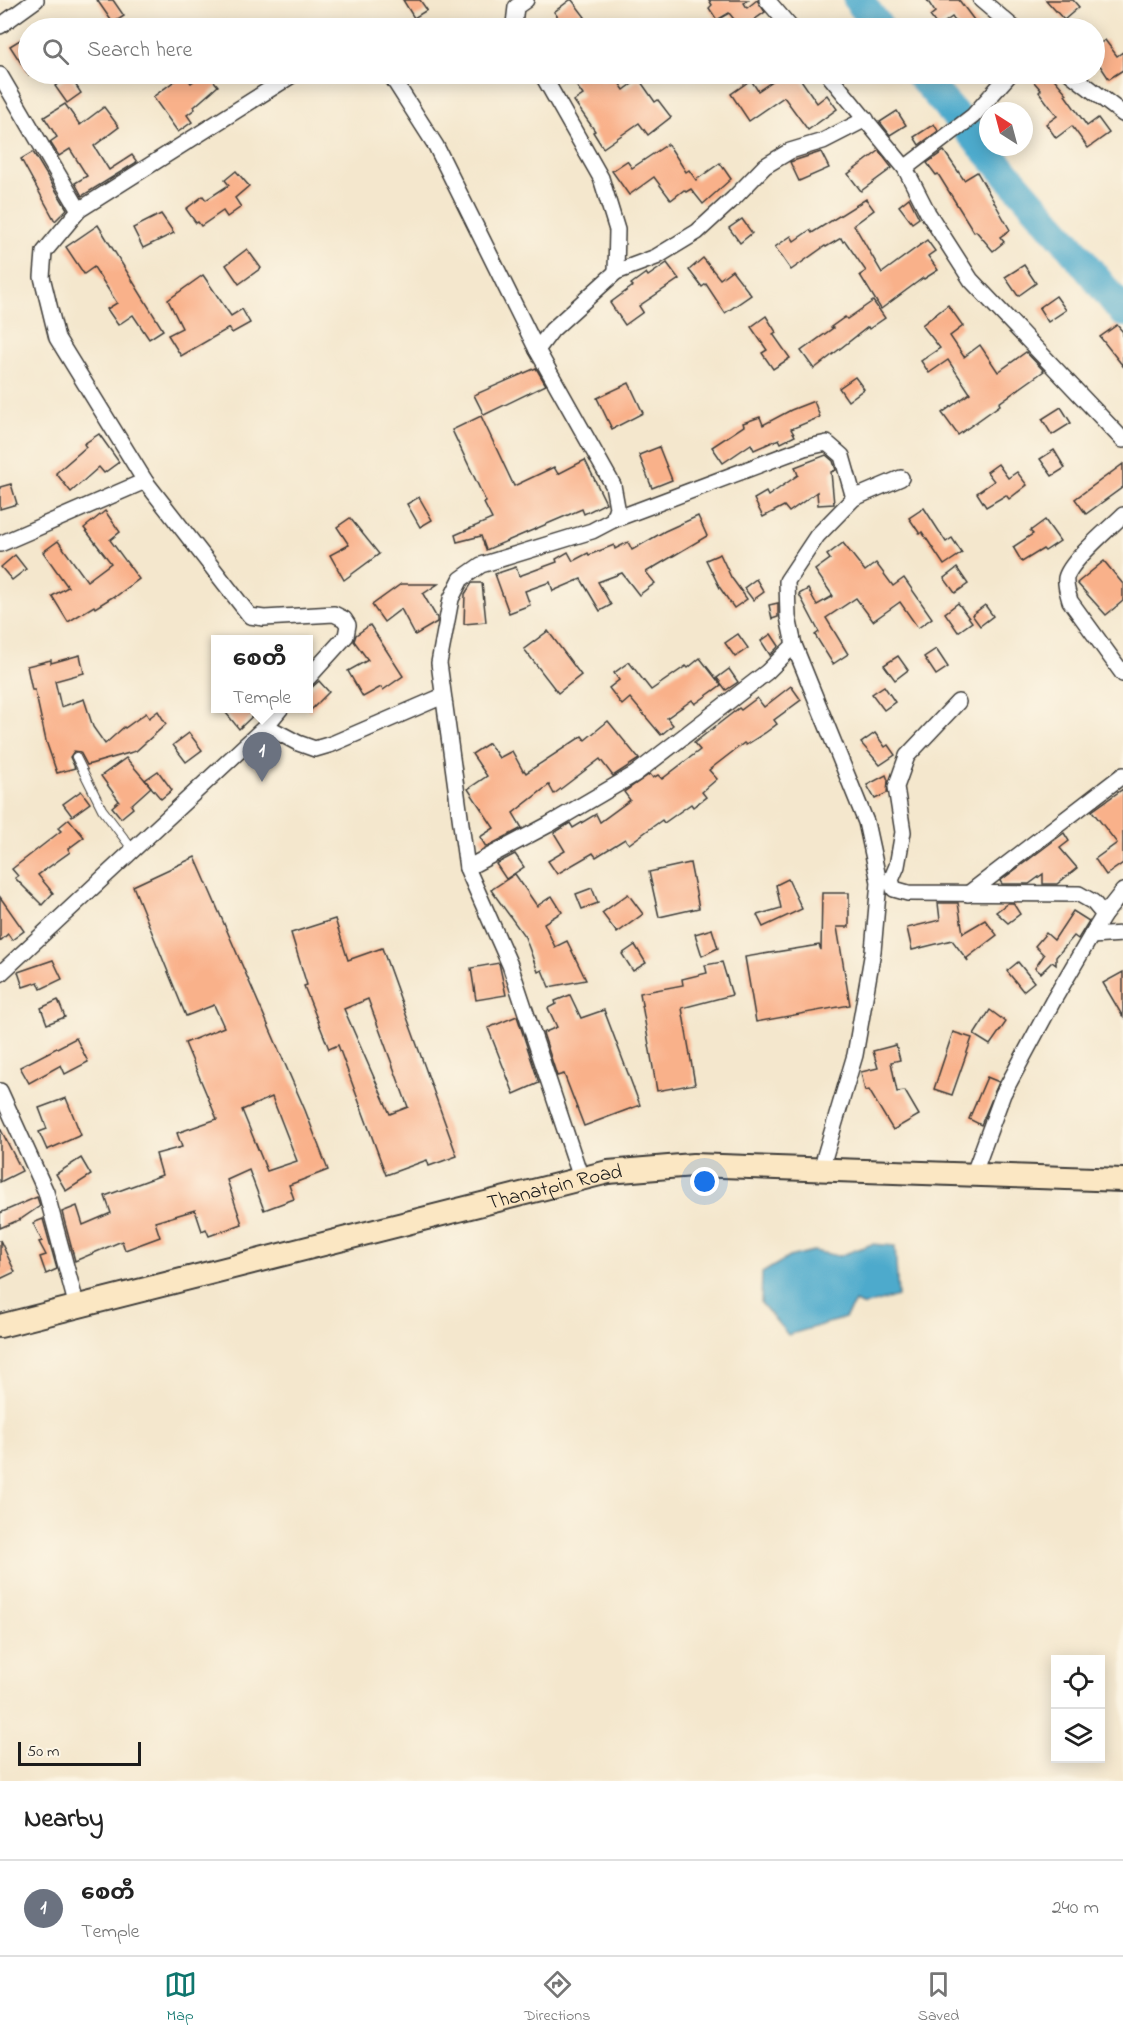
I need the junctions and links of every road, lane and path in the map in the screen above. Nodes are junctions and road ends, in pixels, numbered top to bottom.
1 (36, 0) edge
2 (526, 0) edge
3 (767, 0) edge
4 (981, 0) edge
5 (515, 18) edge
6 (782, 18) edge
7 (1002, 18) edge
8 (0, 26) edge
9 (0, 75) edge
10 (278, 84) edge
11 (396, 84) edge
12 (548, 84) edge
13 (837, 84) edge
14 (1001, 84) edge
15 (1084, 84) edge
16 (1123, 114) edge
17 (866, 118) junction
18 (905, 168) junction
19 (79, 210) junction
20 (616, 272) junction
21 (537, 350) junction
22 (1123, 440) edge
23 (901, 478) dead end
24 (146, 481) junction
25 (854, 498) junction
26 (1123, 515) edge
27 (613, 520) junction
28 (0, 544) edge
29 (794, 645) junction
30 (313, 673) edge
31 (1123, 674) edge
32 (443, 696) junction
33 (958, 702) dead end
34 (277, 713) edge
35 (266, 726) junction
36 (76, 757) dead end
37 (1123, 775) edge
38 (133, 850) junction
39 (467, 868) junction
40 (1123, 891) edge
41 (968, 894) junction
42 (1104, 915) junction
43 (1123, 934) edge
44 (1091, 936) junction
45 (0, 974) edge
46 (0, 1091) edge
47 (821, 1169) junction
48 (974, 1173) junction
49 (581, 1179) junction
50 (1123, 1180) edge
51 (77, 1307) junction
52 (0, 1326) edge

1 - 8 street
2 - 5 street
3 - 6 street
4 - 7 street
9 - 19 street
10 - 19 street
11 - 21 street
12 - 20 street
13 - 17 street
14 - 18 street
15 - 16 street
17 - 18 street
17 - 20 street
18 - 22 street
19 - 24 street
20 - 21 street
21 - 27 street
23 - 25 street
24 - 28 street
24 - 30 street
25 - 27 street
25 - 29 street
26 - 31 street
27 - 32 street
29 - 39 street
29 - 47 street
32 - 35 street
32 - 39 street
33 - 41 street
34 - 35 street
35 - 38 street
36 - 38 lane
37 - 41 street
38 - 45 street
39 - 49 street
40 - 42 street
41 - 42 street
42 - 44 street
43 - 44 street
44 - 48 street
46 - 51 street
47 - 48 main road, Thanatpin Road
47 - 49 main road, Thanatpin Road
48 - 50 main road, Thanatpin Road
49 - 51 main road, Thanatpin Road
51 - 52 main road, Thanatpin Road

